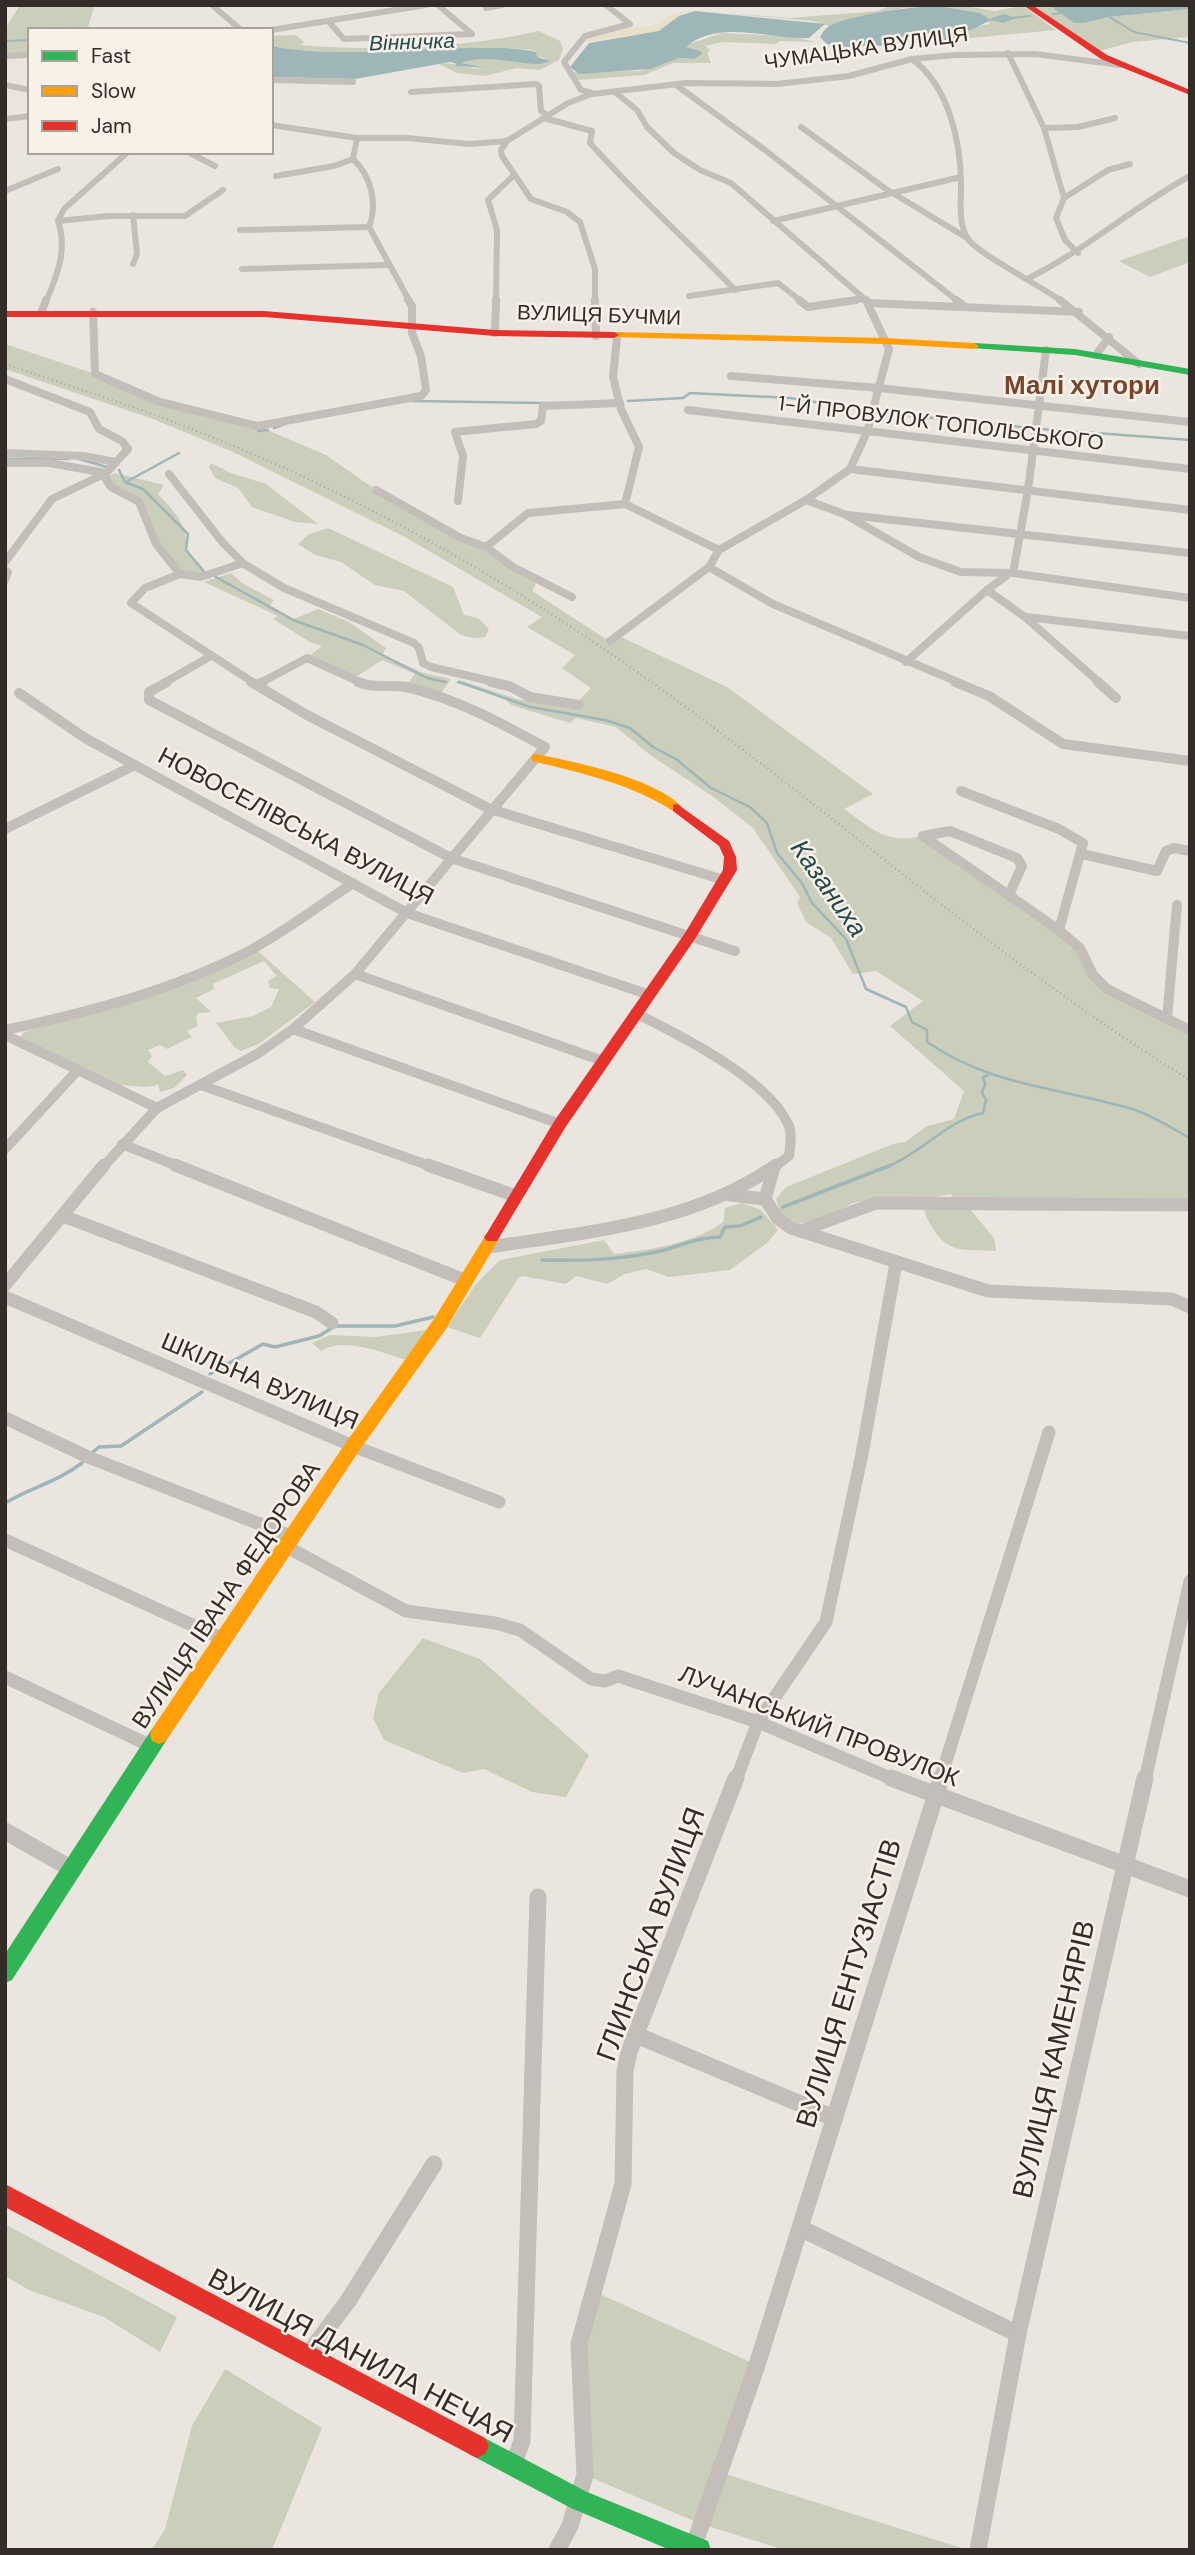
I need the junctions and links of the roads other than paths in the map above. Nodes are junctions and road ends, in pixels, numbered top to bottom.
1 (212, 5) edge
2 (425, 5) edge
3 (438, 5) edge
4 (502, 5) edge
5 (624, 5) edge
6 (1027, 5) edge
7 (607, 6) edge
8 (486, 8) dead end
9 (328, 21) junction
10 (239, 28) edge
11 (273, 30) edge
12 (1008, 53) junction
13 (28, 55) edge
14 (1084, 55) junction
15 (5, 56) edge
16 (912, 59) junction
17 (273, 80) edge
18 (353, 82) dead end
19 (5, 85) edge
20 (676, 85) junction
21 (28, 90) edge
22 (411, 92) dead end
23 (615, 92) junction
24 (1190, 93) edge
25 (599, 94) junction
26 (28, 116) edge
27 (546, 117) junction
28 (1115, 118) dead end
29 (5, 119) edge
30 (273, 125) edge
31 (801, 127) dead end
32 (1044, 128) junction
33 (357, 138) junction
34 (507, 141) junction
35 (127, 154) edge
36 (192, 154) edge
37 (354, 159) junction
38 (1130, 164) dead end
39 (215, 166) dead end
40 (58, 169) dead end
41 (276, 176) dead end
42 (513, 176) junction
43 (1190, 176) edge
44 (961, 177) junction
45 (223, 190) dead end
46 (5, 191) edge
47 (893, 192) junction
48 (1064, 198) junction
49 (836, 206) junction
50 (133, 215) junction
51 (58, 221) junction
52 (773, 221) junction
53 (369, 227) junction
54 (240, 230) dead end
55 (967, 238) junction
56 (1078, 253) junction
57 (133, 264) dead end
58 (387, 265) junction
59 (242, 269) dead end
60 (1029, 278) junction
61 (734, 290) junction
62 (689, 296) dead end
63 (867, 301) junction
64 (965, 307) junction
65 (93, 312) junction
66 (1079, 312) junction
67 (41, 313) junction
68 (5, 314) edge
69 (413, 326) junction
70 (495, 332) junction
71 (596, 336) junction
72 (617, 337) junction
73 (1109, 337) junction
74 (886, 341) junction
75 (1046, 350) junction
76 (1096, 355) junction
77 (1139, 364) junction
78 (1190, 372) edge
79 (731, 376) dead end
80 (5, 379) edge
81 (878, 388) junction
82 (620, 403) junction
83 (1038, 407) junction
84 (688, 410) dead end
85 (1190, 422) edge
86 (867, 432) junction
87 (1034, 451) junction
88 (5, 453) edge
89 (116, 462) junction
90 (5, 463) edge
91 (850, 469) junction
92 (1190, 469) edge
93 (106, 473) junction
94 (169, 474) dead end
95 (376, 490) dead end
96 (1028, 490) junction
97 (806, 500) junction
98 (458, 501) dead end
99 (625, 504) junction
100 (1190, 510) edge
101 (844, 514) junction
102 (1019, 532) junction
103 (486, 547) junction
104 (719, 550) junction
105 (1190, 554) edge
106 (5, 562) edge
107 (243, 563) junction
108 (709, 567) junction
109 (5, 570) edge
110 (1013, 573) junction
111 (180, 574) junction
112 (5, 580) edge
113 (987, 590) junction
114 (572, 597) dead end
115 (1190, 598) edge
116 (1025, 617) junction
117 (1190, 636) edge
118 (610, 641) dead end
119 (209, 657) junction
120 (906, 662) junction
121 (257, 685) junction
122 (19, 693) dead end
123 (1115, 698) dead end
124 (579, 705) dead end
125 (540, 752) junction
126 (1190, 761) edge
127 (135, 765) junction
128 (961, 791) dead end
129 (490, 809) junction
130 (5, 829) edge
131 (1190, 851) edge
132 (1082, 854) junction
133 (451, 858) junction
134 (724, 880) junction
135 (353, 883) junction
136 (1009, 895) junction
137 (1177, 905) dead end
138 (407, 913) junction
139 (1059, 930) junction
140 (690, 936) junction
141 (735, 951) dead end
142 (355, 974) junction
143 (648, 994) junction
144 (635, 1013) junction
145 (1167, 1019) junction
146 (293, 1029) junction
147 (5, 1030) edge
148 (1190, 1030) edge
149 (10, 1038) edge
150 (5, 1050) edge
151 (603, 1061) junction
152 (76, 1072) junction
153 (201, 1085) junction
154 (157, 1108) junction
155 (560, 1124) junction
156 (122, 1144) junction
157 (5, 1149) edge
158 (773, 1171) junction
159 (730, 1195) junction
160 (516, 1196) junction
161 (765, 1199) junction
162 (1190, 1205) edge
163 (63, 1216) junction
164 (800, 1231) junction
165 (489, 1247) junction
166 (896, 1263) junction
167 (467, 1281) junction
168 (5, 1285) edge
169 (5, 1297) edge
170 (1190, 1307) edge
171 (332, 1322) dead end
172 (5, 1418) edge
173 (1049, 1432) dead end
174 (354, 1446) junction
175 (499, 1502) dead end
176 (5, 1540) edge
177 (290, 1542) junction
178 (1190, 1581) edge
179 (223, 1639) junction
180 (5, 1677) edge
181 (758, 1722) junction
182 (151, 1746) junction
183 (934, 1796) junction
184 (5, 1831) edge
185 (1124, 1864) junction
186 (70, 1868) junction
187 (1190, 1889) edge
188 (538, 1897) dead end
189 (5, 1973) edge
190 (636, 2035) junction
191 (834, 2118) junction
192 (434, 2164) dead end
193 (5, 2195) edge
194 (800, 2228) junction
195 (1018, 2334) junction
196 (306, 2357) junction
197 (513, 2465) junction
198 (579, 2500) junction
199 (696, 2549) edge
200 (557, 2550) edge
201 (978, 2550) edge

1 - 10 street
2 - 9 street
3 - 9 street
4 - 8 street
5 - 7 street
6 - 14 street
7 - 25 street
9 - 11 street
12 - 14 street, ЧУМАЦЬКА ВУЛИЦЯ
12 - 16 street, ЧУМАЦЬКА ВУЛИЦЯ
12 - 32 street
13 - 15 street
14 - 24 street
16 - 20 street, ЧУМАЦЬКА ВУЛИЦЯ
16 - 44 street
17 - 18 street
19 - 21 street
20 - 23 street, ЧУМАЦЬКА ВУЛИЦЯ
20 - 49 street
22 - 27 street
23 - 25 street, ЧУМАЦЬКА ВУЛИЦЯ
23 - 52 street
25 - 27 street, ЧУМАЦЬКА ВУЛИЦЯ
26 - 29 street
27 - 34 street, ЧУМАЦЬКА ВУЛИЦЯ
27 - 61 street
28 - 32 street
30 - 33 street, ЧУМАЦЬКА ВУЛИЦЯ
31 - 47 street
32 - 48 street
33 - 34 street, ЧУМАЦЬКА ВУЛИЦЯ
33 - 37 street
34 - 42 street
35 - 51 street
36 - 39 street
37 - 41 street
37 - 53 street
38 - 48 street
40 - 46 street
42 - 70 street
42 - 71 street
43 - 56 street
44 - 47 street
44 - 55 street
45 - 50 street
47 - 49 street
47 - 55 street
48 - 56 street
49 - 52 street
49 - 64 street
50 - 51 street
50 - 57 street
51 - 67 street
52 - 63 street
53 - 54 street
53 - 58 street
55 - 60 street
56 - 60 street
58 - 59 street
58 - 69 street
60 - 66 street
61 - 62 street
61 - 63 street
63 - 64 street
63 - 74 street
64 - 66 street
65 - 67 street, ВУЛИЦЯ БУЧМИ
65 - 69 street, ВУЛИЦЯ БУЧМИ
65 - 69 street
66 - 73 street
67 - 68 street, ВУЛИЦЯ БУЧМИ
69 - 70 street, ВУЛИЦЯ БУЧМИ
70 - 71 street, ВУЛИЦЯ БУЧМИ
71 - 72 street, ВУЛИЦЯ БУЧМИ
72 - 74 street, ВУЛИЦЯ БУЧМИ
72 - 82 street
73 - 76 street
73 - 77 street
74 - 75 street, ВУЛИЦЯ БУЧМИ
74 - 81 street
75 - 76 street, ВУЛИЦЯ БУЧМИ
75 - 83 street
76 - 77 street, ВУЛИЦЯ БУЧМИ
77 - 78 street, ВУЛИЦЯ БУЧМИ
79 - 81 street
80 - 89 street
81 - 83 street
81 - 86 street
82 - 98 street
82 - 99 street
83 - 85 street
83 - 87 street
84 - 86 street, 1-Й ПРОВУЛОК ТОПОЛЬСЬКОГО
86 - 87 street, 1-Й ПРОВУЛОК ТОПОЛЬСЬКОГО
86 - 91 street
87 - 92 street, 1-Й ПРОВУЛОК ТОПОЛЬСЬКОГО
87 - 96 street
88 - 89 street
89 - 93 street
90 - 93 street
91 - 96 street
91 - 97 street
93 - 106 street
93 - 111 street
94 - 107 street
95 - 103 street
96 - 100 street
96 - 102 street
97 - 101 street
97 - 104 street
99 - 103 street
99 - 104 street
101 - 102 street
101 - 110 street
102 - 105 street
102 - 110 street
103 - 114 street
104 - 108 street
107 - 111 street
107 - 124 street
108 - 118 street
108 - 120 street
109 - 112 street
110 - 113 street
110 - 115 street
111 - 119 street
113 - 116 street
113 - 120 street
116 - 117 street
116 - 123 street
119 - 121 street
119 - 133 street
120 - 126 street
121 - 125 street
121 - 129 street
122 - 127 street, НОВОСЕЛІВСЬКА ВУЛИЦЯ
125 - 129 street
125 - 134 street
127 - 130 street
127 - 135 street, НОВОСЕЛІВСЬКА ВУЛИЦЯ
128 - 132 street
129 - 133 street
129 - 134 street
131 - 132 street
132 - 139 street
133 - 138 street
133 - 140 street
134 - 140 street, ВУЛИЦЯ ІВАНА ФЕДОРОВА
135 - 138 street, НОВОСЕЛІВСЬКА ВУЛИЦЯ
135 - 147 street
136 - 136 street
136 - 139 street
137 - 145 street
138 - 142 street
138 - 143 street, НОВОСЕЛІВСЬКА ВУЛИЦЯ
139 - 145 street
140 - 141 street
140 - 143 street, ВУЛИЦЯ ІВАНА ФЕДОРОВА
142 - 146 street
142 - 151 street
143 - 144 street, ВУЛИЦЯ ІВАНА ФЕДОРОВА
144 - 151 street, ВУЛИЦЯ ІВАНА ФЕДОРОВА
144 - 158 street
145 - 148 street
146 - 153 street
146 - 155 street
149 - 150 street
149 - 152 street
151 - 155 street, ВУЛИЦЯ ІВАНА ФЕДОРОВА
152 - 154 street
152 - 157 street
153 - 154 street
153 - 160 street
154 - 156 street
155 - 160 street, ВУЛИЦЯ ІВАНА ФЕДОРОВА
156 - 163 street
156 - 167 street
158 - 159 street
158 - 161 street
159 - 161 street
159 - 165 street
160 - 165 street, ВУЛИЦЯ ІВАНА ФЕДОРОВА
161 - 164 street
162 - 164 street
163 - 168 street
163 - 171 street
164 - 166 street
165 - 167 street, ВУЛИЦЯ ІВАНА ФЕДОРОВА
166 - 170 street
166 - 181 street, ГЛИНСЬКА ВУЛИЦЯ
167 - 174 street, ВУЛИЦЯ ІВАНА ФЕДОРОВА
169 - 174 street, ШКІЛЬНА ВУЛИЦЯ
172 - 177 street, ЛУЧАНСЬКИЙ ПРОВУЛОК
173 - 183 street, ВУЛИЦЯ ЕНТУЗІАСТІВ
174 - 175 street, ШКІЛЬНА ВУЛИЦЯ
174 - 177 street, ВУЛИЦЯ ІВАНА ФЕДОРОВА
176 - 179 street
177 - 179 street, ВУЛИЦЯ ІВАНА ФЕДОРОВА
177 - 181 street, ЛУЧАНСЬКИЙ ПРОВУЛОК
178 - 185 street, ВУЛИЦЯ КАМЕНЯРІВ
179 - 182 street, ВУЛИЦЯ ІВАНА ФЕДОРОВА
180 - 182 street
181 - 183 street, ЛУЧАНСЬКИЙ ПРОВУЛОК
181 - 190 street, ГЛИНСЬКА ВУЛИЦЯ
182 - 186 street, ВУЛИЦЯ ІВАНА ФЕДОРОВА
183 - 185 street, ЛУЧАНСЬКИЙ ПРОВУЛОК
183 - 191 street, ВУЛИЦЯ ЕНТУЗІАСТІВ
184 - 186 street
185 - 187 street, ЛУЧАНСЬКИЙ ПРОВУЛОК
185 - 195 street, ВУЛИЦЯ КАМЕНЯРІВ
186 - 189 street, ВУЛИЦЯ ІВАНА ФЕДОРОВА
188 - 197 street
190 - 191 street
190 - 198 street, ГЛИНСЬКА ВУЛИЦЯ
191 - 194 street, ВУЛИЦЯ ЕНТУЗІАСТІВ
192 - 196 street
193 - 196 street, ВУЛИЦЯ ДАНИЛА НЕЧАЯ
194 - 195 street
194 - 199 street, ВУЛИЦЯ ЕНТУЗІАСТІВ
195 - 201 street, ВУЛИЦЯ КАМЕНЯРІВ
196 - 197 street, ВУЛИЦЯ ДАНИЛА НЕЧАЯ
197 - 198 street, ВУЛИЦЯ ДАНИЛА НЕЧАЯ
198 - 199 street, ВУЛИЦЯ ДАНИЛА НЕЧАЯ
198 - 200 street, ГЛИНСЬКА ВУЛИЦЯ

